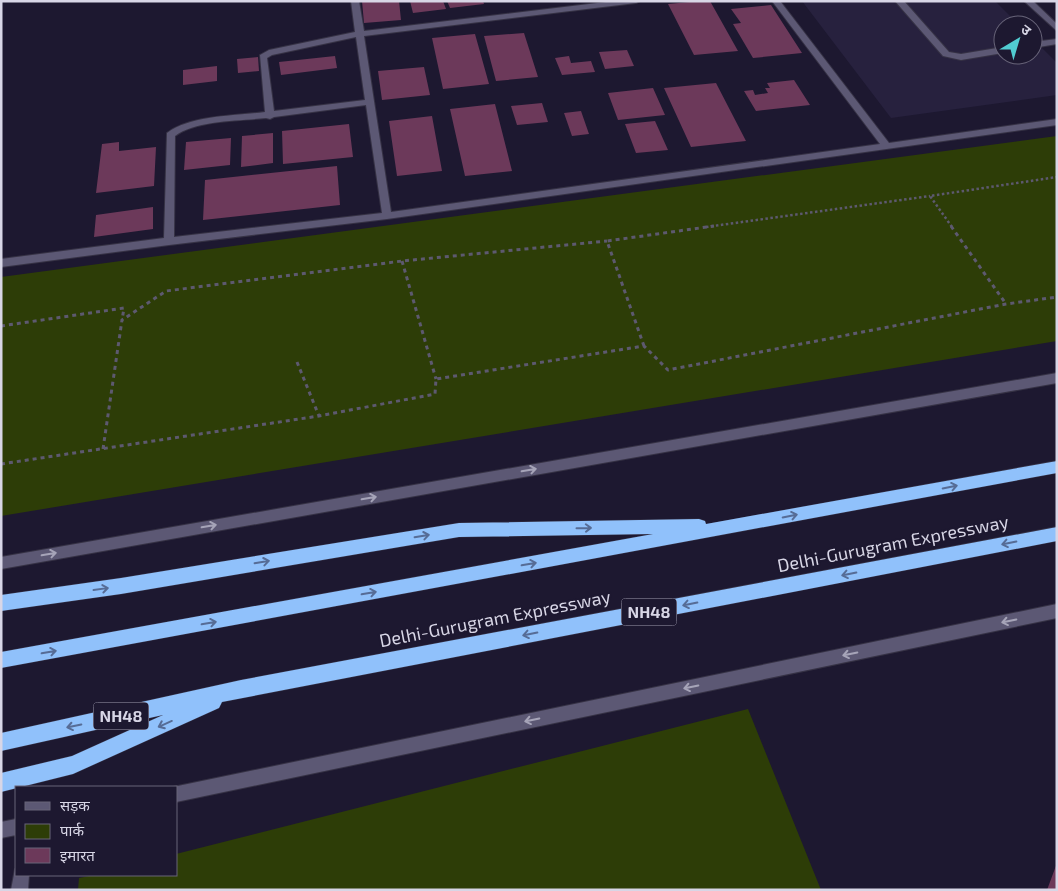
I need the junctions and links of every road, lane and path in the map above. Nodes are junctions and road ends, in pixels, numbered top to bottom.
1 (355, 1) edge
2 (636, 1) edge
3 (776, 1) edge
4 (899, 1) edge
5 (1028, 1) edge
6 (1057, 29) edge
7 (359, 34) junction
8 (1057, 41) edge
9 (1043, 43) edge
10 (993, 52) edge
11 (369, 102) junction
12 (270, 116) junction
13 (1057, 122) edge
14 (887, 147) junction
15 (1057, 177) edge
16 (930, 196) junction
17 (387, 216) junction
18 (169, 241) junction
19 (607, 241) junction
20 (402, 261) junction
21 (1, 263) edge
22 (1057, 297) edge
23 (1006, 304) junction
24 (122, 320) junction
25 (1, 326) edge
26 (644, 346) junction
27 (297, 362) dead end
28 (1057, 378) edge
29 (436, 379) junction
30 (319, 416) junction
31 (103, 449) junction
32 (1, 464) edge
33 (1057, 467) edge
34 (742, 525) junction
35 (1057, 534) edge
36 (1, 563) edge
37 (1, 603) edge
38 (1057, 611) edge
39 (1, 660) edge
40 (241, 689) junction
41 (1, 742) edge
42 (1, 784) edge
43 (178, 794) edge
44 (15, 827) edge
45 (1, 830) edge
46 (21, 876) edge
47 (19, 890) edge

1 - 7 street
2 - 7 street
3 - 14 street
4 - 10 street
5 - 6 street
7 - 11 street
7 - 12 street
8 - 9 street
11 - 12 street
11 - 17 street
12 - 18 street
13 - 14 street
14 - 17 street
15 - 16 path
16 - 19 path
16 - 23 path
17 - 18 street
18 - 21 street
19 - 20 path
19 - 26 path
20 - 24 path
20 - 29 path
22 - 23 path
23 - 26 path
24 - 25 path
24 - 31 path
26 - 29 path
27 - 30 path
36 -> 28 street
29 - 30 path
30 - 31 path
31 - 32 path
34 -> 33 highway
37 -> 34 highway
39 -> 34 highway
35 -> 40 highway, Delhi-Gurugram Expressway / NH48
38 -> 43 street
40 -> 41 highway, Delhi-Gurugram Expressway / NH48
40 -> 42 highway
44 - 45 street
46 - 47 street

